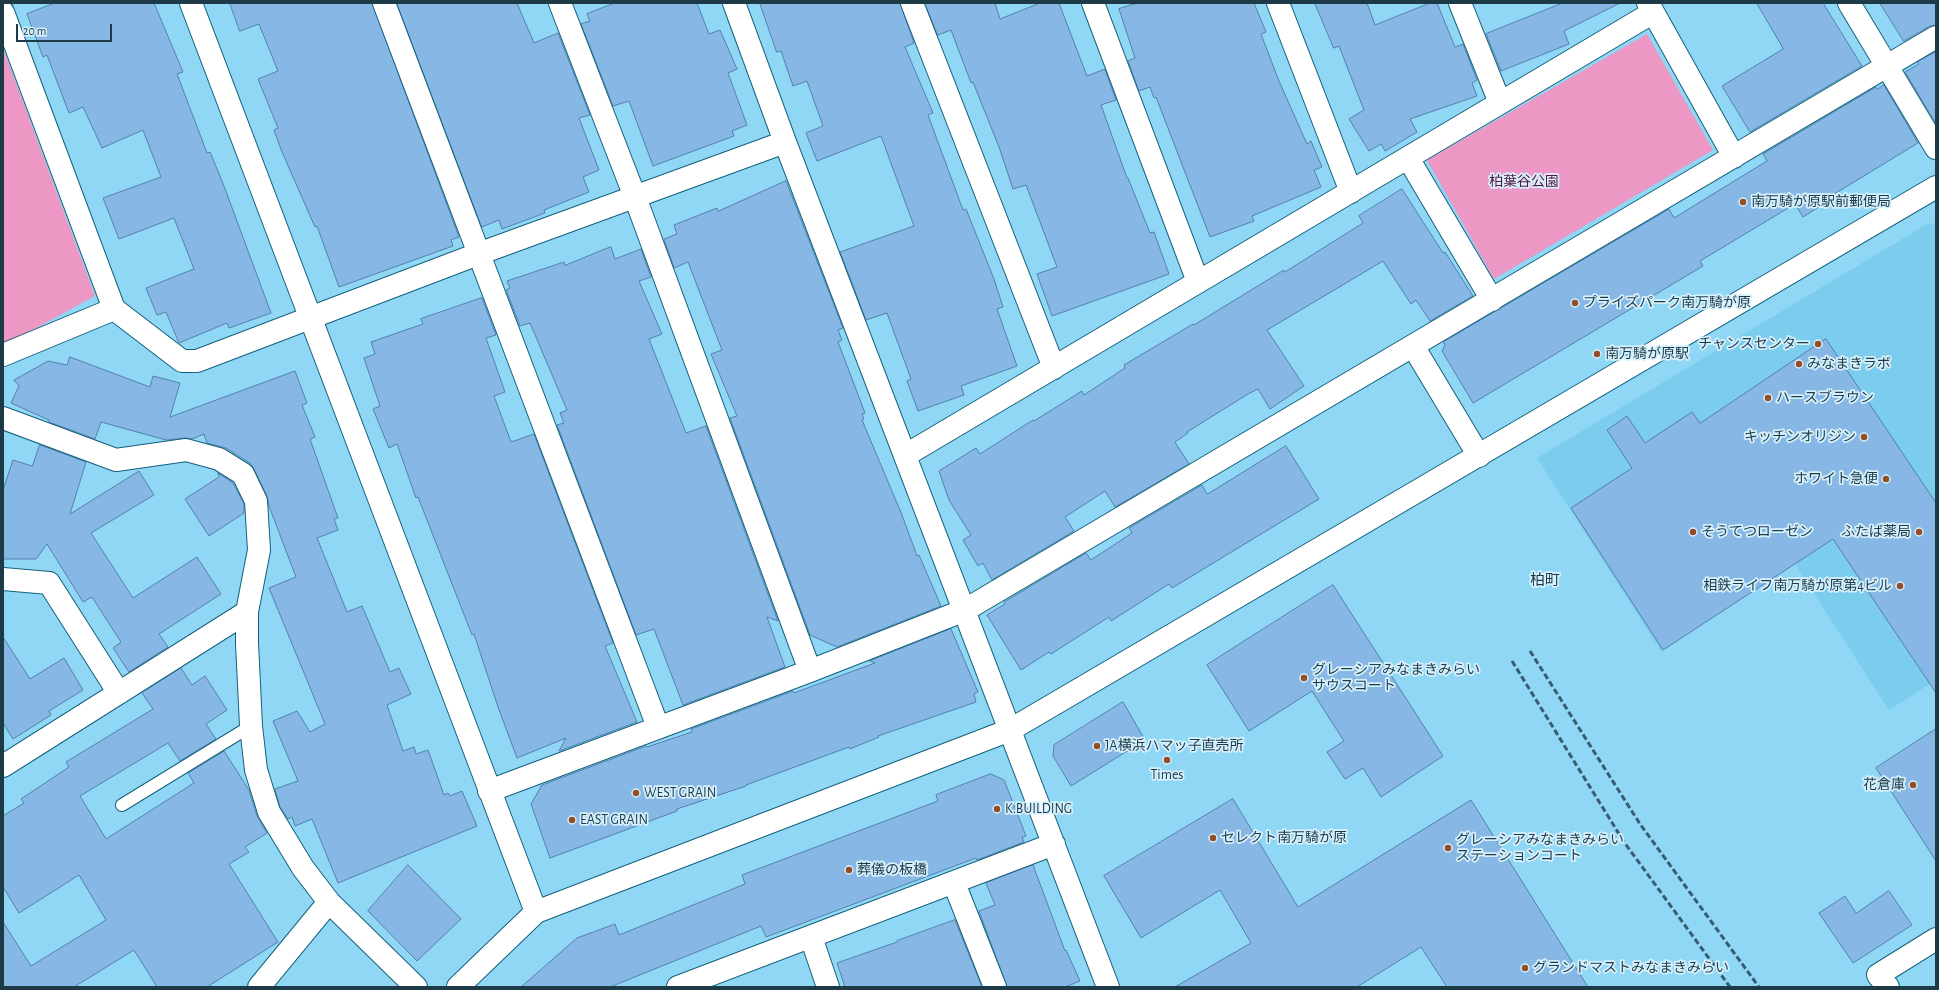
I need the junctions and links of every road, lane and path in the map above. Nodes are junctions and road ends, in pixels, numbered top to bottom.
1 (191, 3) edge
2 (384, 3) edge
3 (560, 3) edge
4 (734, 3) edge
5 (912, 3) edge
6 (1092, 3) edge
7 (1278, 3) edge
8 (1460, 3) edge
9 (1849, 3) edge
10 (1650, 8) edge
11 (3, 12) edge
12 (1936, 37) edge
13 (1886, 67) junction
14 (1500, 103) junction
15 (785, 142) junction
16 (1936, 148) edge
17 (1734, 157) junction
18 (1408, 158) junction
19 (1936, 187) edge
20 (1350, 192) junction
21 (635, 197) junction
22 (478, 254) junction
23 (1198, 282) junction
24 (1492, 300) junction
25 (114, 309) junction
26 (312, 318) junction
27 (1413, 346) junction
28 (3, 355) edge
29 (1054, 368) junction
30 (3, 418) edge
31 (906, 455) junction
32 (1479, 456) junction
33 (3, 579) edge
34 (965, 610) junction
35 (247, 612) junction
36 (810, 671) junction
37 (119, 693) junction
38 (251, 726) junction
39 (658, 727) junction
40 (1010, 730) junction
41 (3, 766) edge
42 (489, 791) junction
43 (122, 805) dead end
44 (1054, 844) junction
45 (954, 883) junction
46 (329, 902) junction
47 (536, 912) junction
48 (811, 937) junction
49 (1936, 939) edge
50 (259, 987) edge
51 (416, 987) edge
52 (458, 987) edge
53 (678, 987) edge
54 (828, 987) edge
55 (995, 987) edge
56 (1108, 987) edge
57 (1888, 987) edge

1 - 26 street
2 - 22 street
3 - 21 street
4 - 15 street
5 - 29 street
6 - 23 street
7 - 20 street
8 - 14 street
9 - 13 street
10 - 14 street
10 - 17 street
11 - 25 street
12 - 13 street
13 - 16 street
13 - 17 street
14 - 18 street
15 - 21 street
15 - 31 street
17 - 24 street
18 - 20 street
18 - 24 street
19 - 32 street
20 - 23 street
21 - 22 street
21 - 36 street
22 - 26 street
22 - 39 street
23 - 29 street
24 - 27 street
25 - 26 street
25 - 28 street
26 - 42 street
27 - 32 street
27 - 34 street
29 - 31 street
30 - 35 street
31 - 34 street
32 - 40 street
33 - 37 street
34 - 36 street
34 - 40 street
35 - 37 street
35 - 38 street
36 - 39 street
37 - 41 street
38 - 43 lane
38 - 46 street
39 - 42 street
40 - 44 street
40 - 47 street
42 - 47 street
44 - 45 street
44 - 56 street
45 - 48 street
45 - 55 street
46 - 50 street
46 - 51 street
47 - 52 street
48 - 53 street
48 - 54 street
49 - 57 street

